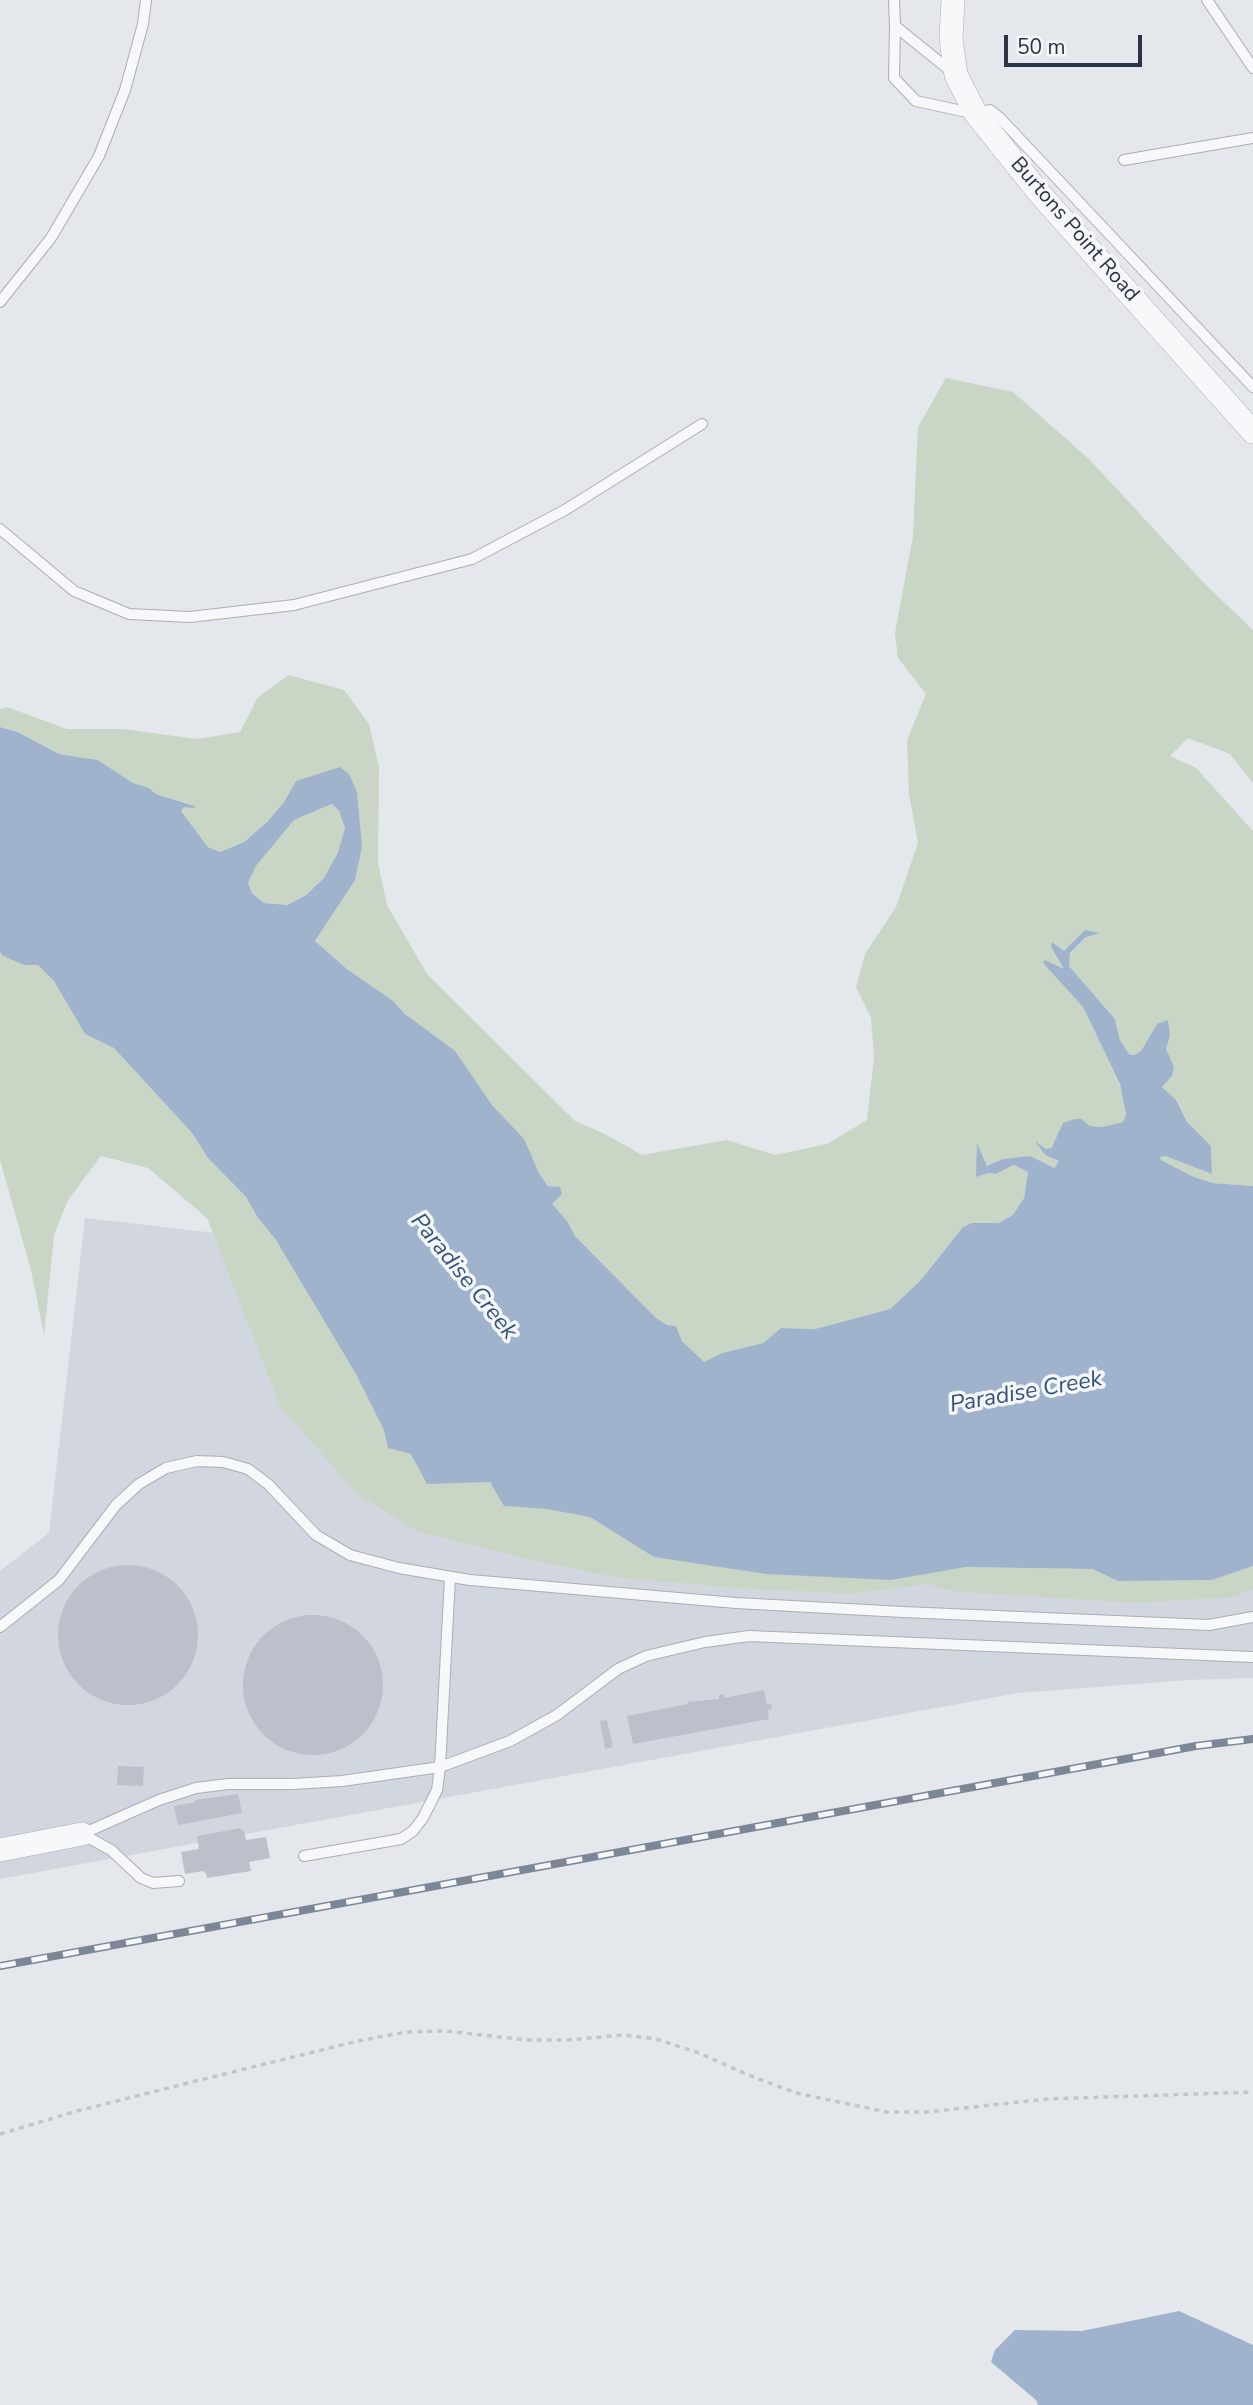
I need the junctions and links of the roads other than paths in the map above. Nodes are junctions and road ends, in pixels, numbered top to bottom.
1 (146, 0) edge
2 (894, 0) edge
3 (953, 0) edge
4 (1206, 0) edge
5 (895, 26) junction
6 (1253, 68) edge
7 (956, 75) junction
8 (976, 114) junction
9 (1253, 138) edge
10 (1124, 160) dead end
11 (0, 302) edge
12 (1253, 387) edge
13 (702, 424) dead end
14 (1253, 432) edge
15 (0, 529) edge
16 (450, 1577) junction
17 (1253, 1617) edge
18 (0, 1627) edge
19 (1253, 1657) edge
20 (440, 1767) junction
21 (82, 1834) junction
22 (0, 1850) edge
23 (304, 1856) dead end
24 (178, 1881) dead end

1 - 11 lane
2 - 5 lane
3 - 7 street, Burtons Point Road
4 - 6 lane
5 - 7 lane
5 - 8 lane
7 - 8 street, Burtons Point Road
8 - 12 lane
8 - 14 street, Burtons Point Road
9 - 10 lane
13 - 15 lane
16 - 17 lane
16 - 18 lane
16 - 20 lane
19 - 20 lane
20 - 21 lane
20 - 23 lane
21 - 22 street
21 - 24 lane

